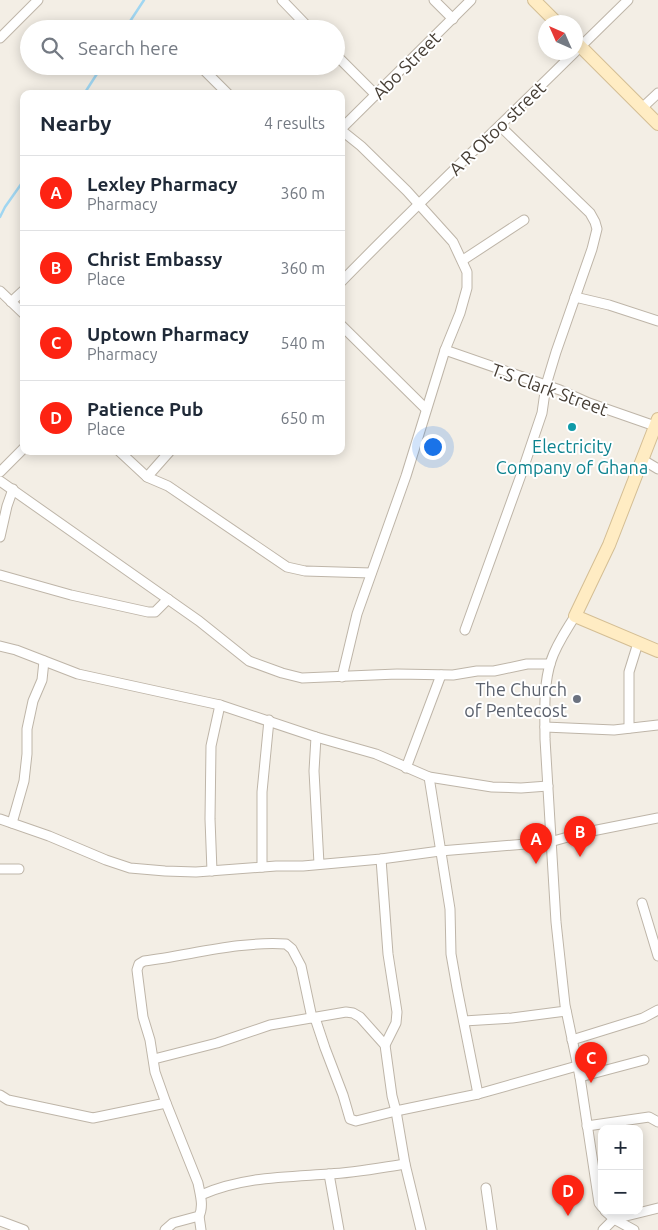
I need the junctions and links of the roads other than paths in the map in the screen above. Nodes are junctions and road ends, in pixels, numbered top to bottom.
1 (38, 0) edge
2 (282, 0) edge
3 (434, 0) edge
4 (471, 0) edge
5 (534, 0) edge
6 (628, 0) edge
7 (549, 15) edge
8 (452, 18) junction
9 (301, 20) edge
10 (0, 38) edge
11 (583, 42) edge
12 (583, 54) edge
13 (565, 60) edge
14 (345, 64) edge
15 (208, 75) edge
16 (221, 90) edge
17 (658, 93) edge
18 (376, 95) junction
19 (642, 108) junction
20 (658, 124) edge
21 (345, 126) edge
22 (500, 126) junction
23 (345, 133) edge
24 (419, 203) junction
25 (524, 220) dead end
26 (463, 260) junction
27 (345, 278) edge
28 (0, 291) edge
29 (20, 294) edge
30 (575, 297) junction
31 (11, 302) junction
32 (20, 310) edge
33 (658, 321) edge
34 (345, 329) edge
35 (445, 350) junction
36 (546, 385) junction
37 (426, 410) junction
38 (657, 422) edge
39 (20, 452) edge
40 (123, 455) edge
41 (166, 455) edge
42 (643, 460) junction
43 (658, 468) edge
44 (0, 472) edge
45 (147, 477) junction
46 (0, 481) edge
47 (13, 489) junction
48 (0, 537) edge
49 (371, 573) junction
50 (0, 574) edge
51 (168, 600) junction
52 (575, 616) junction
53 (466, 630) dead end
54 (638, 643) junction
55 (0, 646) edge
56 (658, 651) edge
57 (44, 661) junction
58 (550, 664) junction
59 (441, 675) junction
60 (342, 677) junction
61 (220, 705) junction
62 (268, 720) junction
63 (658, 725) edge
64 (545, 727) junction
65 (629, 728) junction
66 (316, 737) junction
67 (406, 768) junction
68 (429, 778) junction
69 (548, 786) junction
70 (0, 818) edge
71 (658, 818) edge
72 (12, 823) junction
73 (550, 842) junction
74 (440, 850) junction
75 (381, 859) junction
76 (319, 864) junction
77 (262, 867) junction
78 (0, 869) edge
79 (19, 869) dead end
80 (212, 871) junction
81 (642, 903) dead end
82 (658, 956) edge
83 (658, 1010) edge
84 (566, 1011) junction
85 (314, 1018) junction
86 (464, 1021) junction
87 (572, 1040) junction
88 (385, 1045) junction
89 (154, 1059) junction
90 (644, 1060) dead end
91 (577, 1066) junction
92 (580, 1077) junction
93 (478, 1094) junction
94 (0, 1095) edge
95 (166, 1103) junction
96 (396, 1111) junction
97 (658, 1122) edge
98 (587, 1126) junction
99 (405, 1164) junction
100 (329, 1174) junction
101 (486, 1188) dead end
102 (201, 1195) junction
103 (598, 1197) edge
104 (658, 1208) edge
105 (610, 1215) edge
106 (199, 1216) junction
107 (614, 1219) junction
108 (0, 1221) edge
109 (24, 1230) edge
110 (164, 1230) edge
111 (202, 1230) edge
112 (338, 1230) edge
113 (421, 1230) edge
114 (492, 1230) edge
115 (603, 1230) edge
116 (634, 1230) edge

1 - 10 street
2 - 9 street
3 - 8 street
4 - 8 street, Abo Street
5 - 7 street
6 - 11 street, A R Otoo street
8 - 18 street, Abo Street
12 - 19 street
13 - 22 street, A R Otoo street
14 - 18 street
15 - 16 street
17 - 19 street
18 - 21 street, Abo Street
19 - 20 street
22 - 24 street, A R Otoo street
22 - 30 street
23 - 24 street
24 - 26 street
24 - 27 street, A R Otoo street
25 - 26 street
26 - 35 street
28 - 31 street
29 - 31 street
30 - 33 street
30 - 36 street
31 - 32 street
34 - 37 street
35 - 36 street, T.S Clark Street
35 - 37 street
36 - 38 street, T.S Clark Street
36 - 53 street
37 - 49 street
38 - 42 street
39 - 44 street
40 - 45 street
41 - 45 street
42 - 43 street
42 - 52 street
45 - 49 street
46 - 47 street
47 - 48 street
47 - 51 street
49 - 60 street
50 - 51 street
51 - 60 street
52 - 54 street
52 - 58 street
54 - 56 street
54 - 65 street
55 - 57 street
57 - 61 street
57 - 72 street
58 - 59 street
58 - 64 street
59 - 60 street
59 - 67 street
61 - 62 street
61 - 80 street
62 - 66 street
62 - 77 street
63 - 65 street
64 - 65 street
64 - 69 street
66 - 67 street
66 - 76 street
67 - 68 street
68 - 69 street
68 - 74 street
69 - 73 street
70 - 72 street
71 - 73 street
72 - 80 street
73 - 74 street
73 - 84 street
74 - 75 street
74 - 86 street
75 - 76 street
75 - 88 street
76 - 77 street
77 - 80 street
78 - 79 street
81 - 82 street
83 - 87 street
84 - 86 street
84 - 87 street
85 - 88 street
85 - 89 street
85 - 89 street
85 - 96 street
86 - 93 street
87 - 91 street
88 - 96 street
89 - 95 street
90 - 92 street
91 - 92 street
91 - 93 street
92 - 98 street
93 - 96 street
94 - 95 street
95 - 102 street
96 - 99 street
97 - 98 street
98 - 103 street
99 - 100 street
99 - 113 street
100 - 102 street
100 - 112 street
101 - 114 street
102 - 106 street
104 - 107 street
105 - 107 street
106 - 110 street
106 - 111 street
107 - 115 street
107 - 116 street
108 - 109 street

